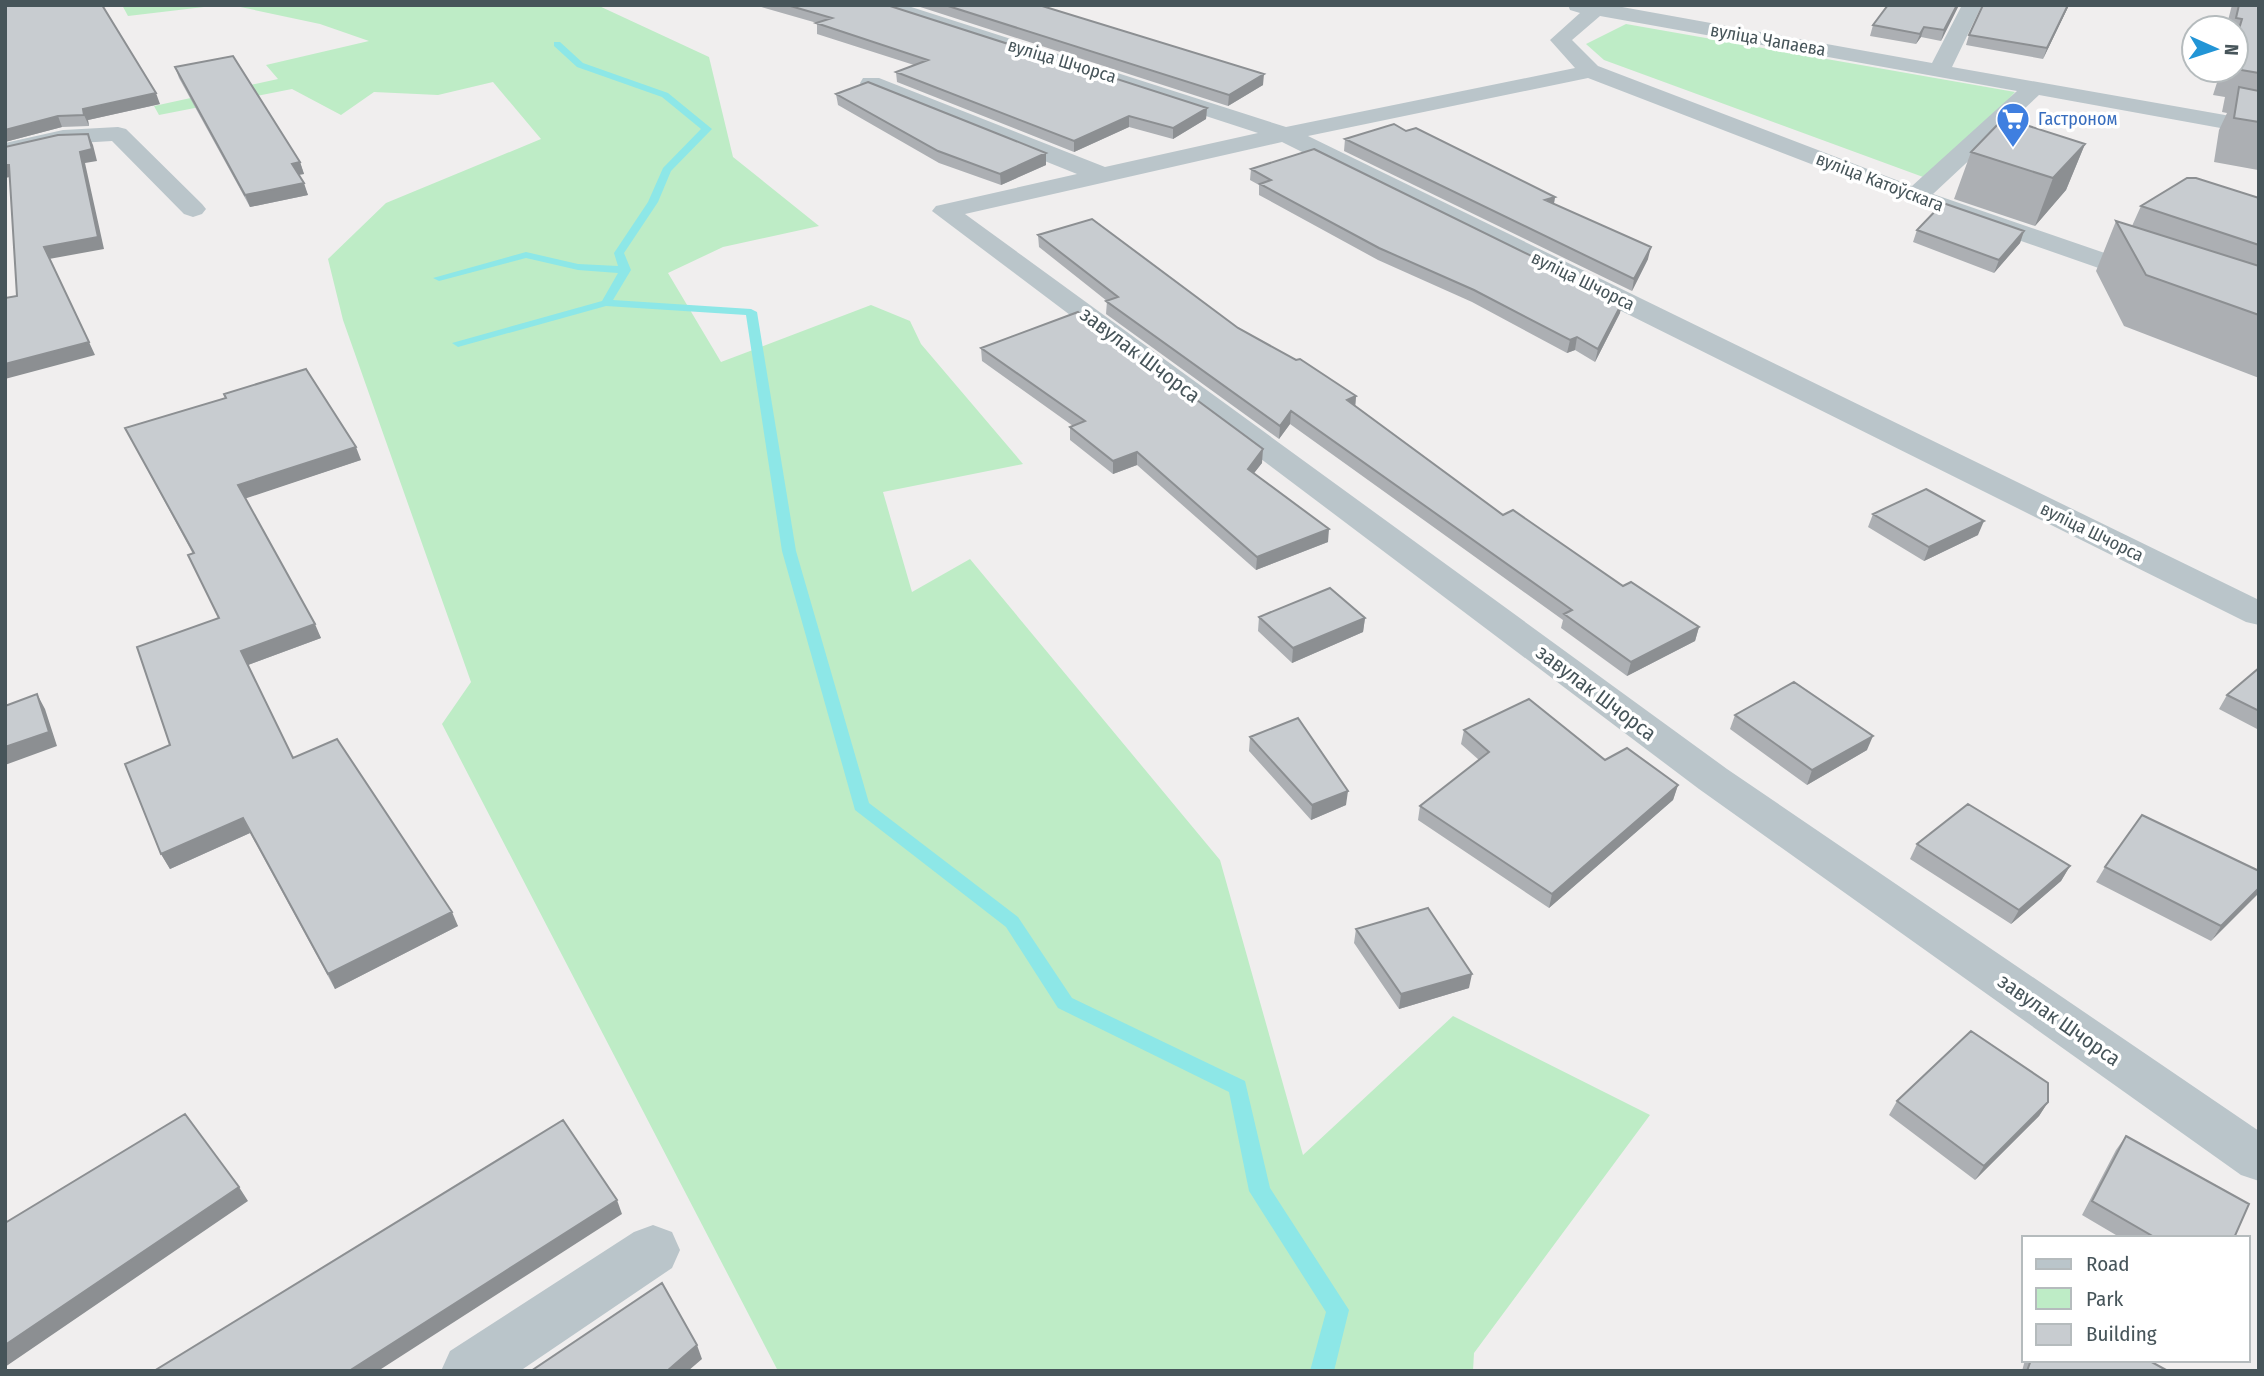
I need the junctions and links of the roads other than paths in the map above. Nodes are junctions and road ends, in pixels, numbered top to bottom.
1 (884, 5) edge
2 (1571, 5) edge
3 (1972, 5) edge
4 (1599, 7) edge
5 (1939, 70) junction
6 (1590, 71) junction
7 (871, 83) edge
8 (2034, 88) junction
9 (2259, 128) edge
10 (1285, 134) junction
11 (5, 150) edge
12 (1102, 175) junction
13 (1916, 196) junction
14 (193, 209) dead end
15 (2166, 283) edge
16 (2259, 614) edge
17 (2259, 1159) edge
18 (653, 1250) dead end
19 (470, 1371) edge

1 - 10 street, вуліца Шчорса
2 - 4 street, вуліца Чапаева
3 - 5 street
4 - 5 street, вуліца Чапаева
4 - 6 street, вуліца Катоўскага
5 - 8 street, вуліца Чапаева
6 - 10 street
6 - 13 street, вуліца Катоўскага
7 - 12 street
8 - 9 street, вуліца Чапаева
8 - 13 street
10 - 12 street
10 - 16 street, вуліца Шчорса
11 - 14 street
12 - 17 street, завулак Шчорса
13 - 15 street, вуліца Катоўскага
18 - 19 street

